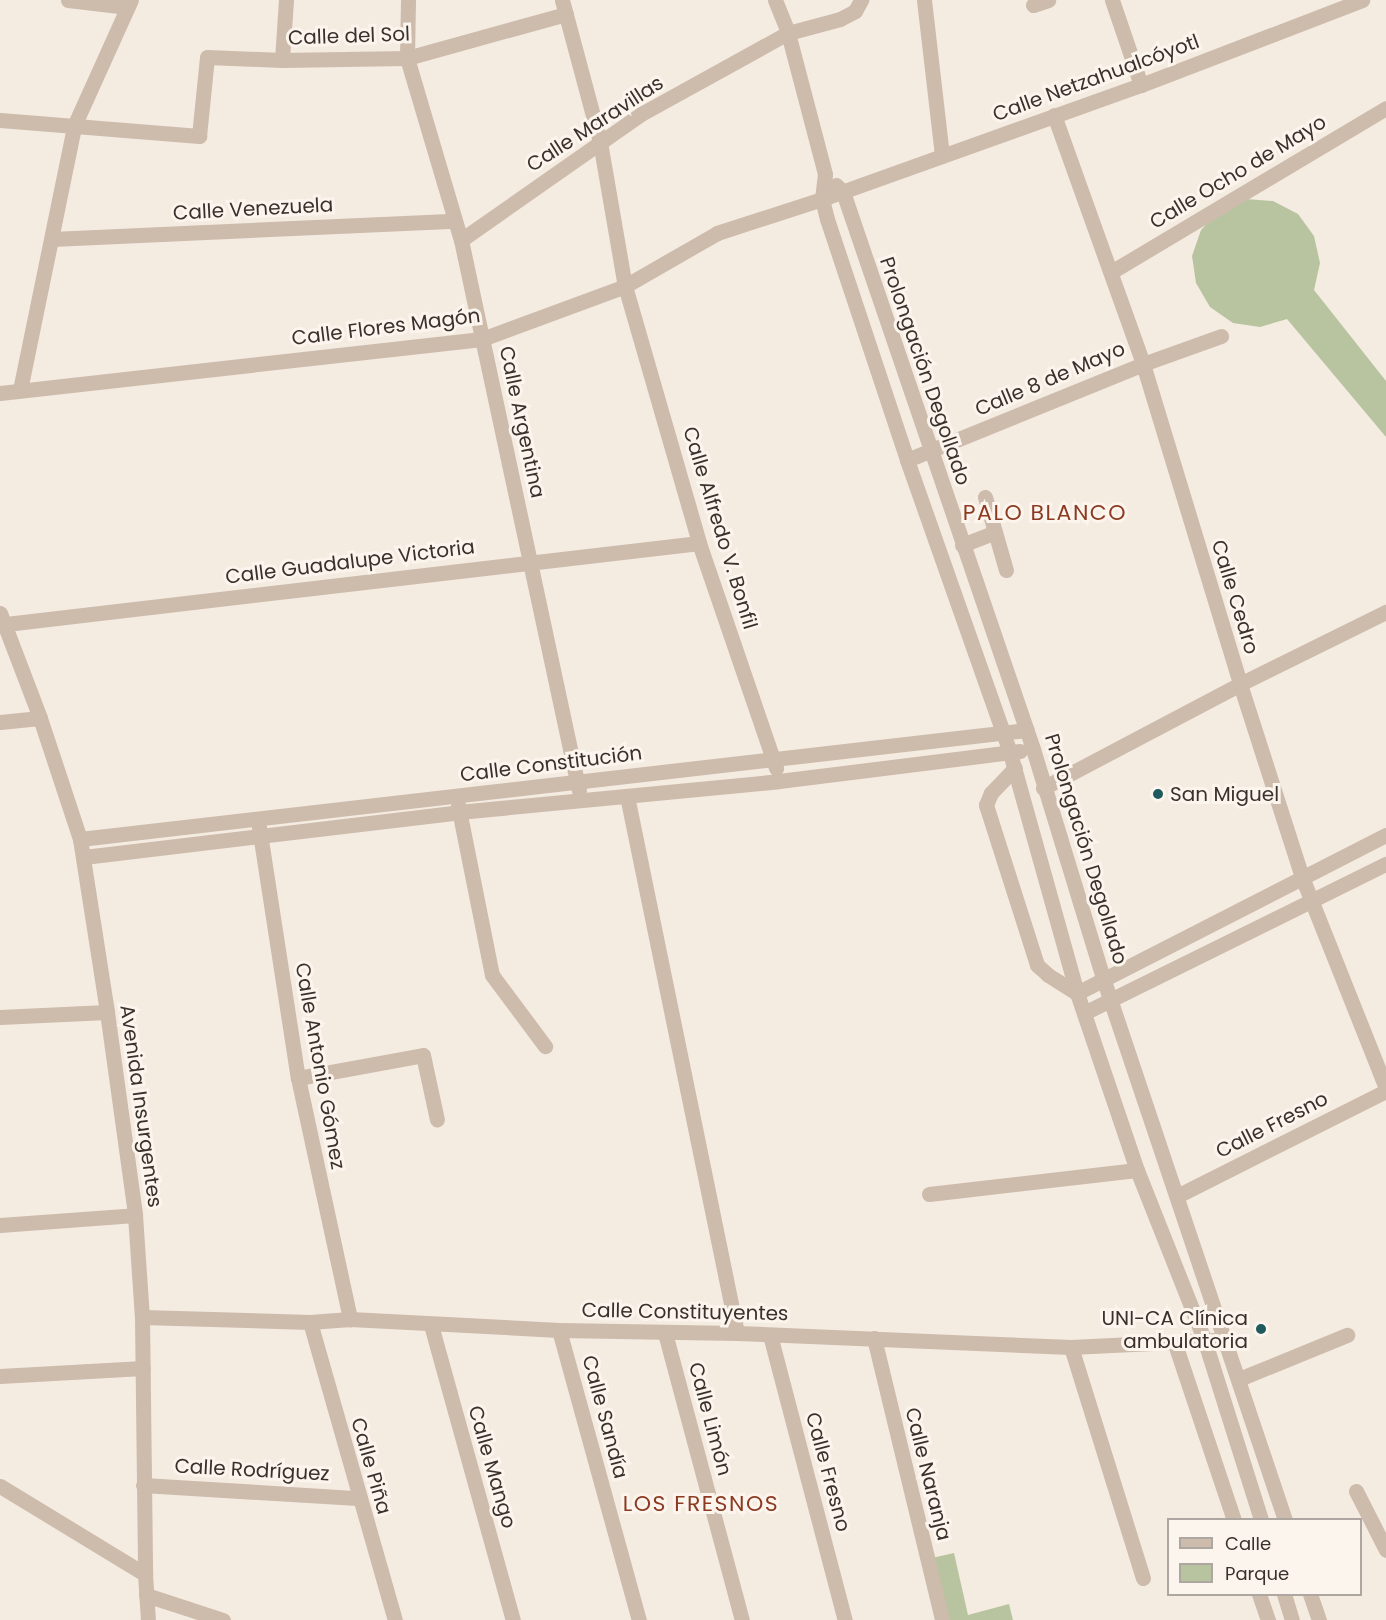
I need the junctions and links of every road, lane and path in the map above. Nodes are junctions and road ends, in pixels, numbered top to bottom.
1 (68, 0) edge
2 (286, 0) edge
3 (408, 0) edge
4 (775, 0) edge
5 (861, 0) edge
6 (924, 0) edge
7 (1048, 0) edge
8 (1112, 0) edge
9 (1362, 0) edge
10 (130, 4) edge
11 (1033, 5) dead end
12 (564, 7) edge
13 (788, 33) junction
14 (407, 58) junction
15 (282, 60) junction
16 (1141, 85) junction
17 (1386, 108) edge
18 (1054, 115) junction
19 (0, 120) edge
20 (74, 126) junction
21 (600, 142) junction
22 (942, 156) junction
23 (825, 174) junction
24 (843, 192) junction
25 (822, 199) junction
26 (455, 221) junction
27 (52, 239) junction
28 (461, 240) junction
29 (1111, 272) junction
30 (625, 286) junction
31 (1221, 336) dead end
32 (482, 339) junction
33 (1143, 364) junction
34 (20, 390) junction
35 (0, 393) edge
36 (931, 452) junction
37 (907, 460) junction
38 (984, 498) dead end
39 (994, 533) junction
40 (699, 543) junction
41 (962, 545) junction
42 (531, 561) junction
43 (1006, 570) dead end
44 (1386, 612) edge
45 (3, 618) edge
46 (1240, 684) junction
47 (40, 718) junction
48 (0, 722) edge
49 (1027, 730) junction
50 (1004, 733) junction
51 (1033, 749) junction
52 (1010, 753) junction
53 (773, 758) junction
54 (1015, 768) junction
55 (779, 781) junction
56 (578, 782) junction
57 (1043, 788) junction
58 (457, 796) junction
59 (627, 796) junction
60 (581, 800) junction
61 (459, 812) junction
62 (257, 818) junction
63 (1386, 835) edge
64 (260, 837) junction
65 (80, 839) junction
66 (84, 857) junction
67 (1386, 864) edge
68 (1302, 877) junction
69 (1313, 900) junction
70 (1104, 981) junction
71 (1077, 993) junction
72 (1112, 999) junction
73 (107, 1012) junction
74 (1084, 1013) junction
75 (0, 1017) edge
76 (545, 1046) dead end
77 (298, 1078) junction
78 (1386, 1090) edge
79 (437, 1120) dead end
80 (1137, 1170) junction
81 (929, 1194) dead end
82 (1177, 1196) junction
83 (135, 1215) junction
84 (0, 1225) edge
85 (142, 1317) junction
86 (350, 1319) junction
87 (310, 1322) junction
88 (431, 1325) junction
89 (559, 1330) junction
90 (665, 1333) junction
91 (737, 1333) junction
92 (770, 1335) junction
93 (1347, 1335) dead end
94 (874, 1338) junction
95 (1227, 1338) junction
96 (1205, 1342) junction
97 (1175, 1344) junction
98 (1071, 1347) junction
99 (143, 1368) junction
100 (0, 1376) edge
101 (1239, 1379) junction
102 (0, 1485) edge
103 (143, 1485) junction
104 (1356, 1491) dead end
105 (358, 1498) junction
106 (1233, 1518) edge
107 (1260, 1518) edge
108 (1285, 1518) edge
109 (1386, 1550) edge
110 (145, 1574) junction
111 (1143, 1578) dead end
112 (146, 1595) junction
113 (1260, 1596) edge
114 (1285, 1596) edge
115 (1311, 1596) edge
116 (148, 1620) edge
117 (223, 1620) edge
118 (395, 1620) edge
119 (513, 1620) edge
120 (639, 1620) edge
121 (742, 1620) edge
122 (845, 1620) edge
123 (942, 1620) edge
124 (1268, 1620) edge
125 (1292, 1620) edge
126 (1319, 1620) edge

1 - 10 street
2 - 15 street
3 - 14 street, Calle Argentina
4 - 13 street
5 - 13 street, Calle Maravillas
6 - 22 street
7 - 11 street
8 - 16 street
9 - 16 street, Calle Netzahualcóyotl
10 - 20 street
12 - 14 street, Calle del Sol
12 - 21 street, Calle Alfredo V. Bonfil
13 - 21 street, Calle Maravillas
13 - 23 street
14 - 15 street, Calle del Sol
14 - 26 street, Calle Argentina
15 - 20 street, Calle del Sol
16 - 18 street, Calle Netzahualcóyotl
17 - 29 street, Calle Ocho de Mayo
18 - 22 street, Calle Netzahualcóyotl
18 - 29 street, Calle Cedro
19 - 20 street
20 - 27 street
21 - 28 street, Calle Maravillas
21 - 30 street, Calle Alfredo V. Bonfil
22 - 24 street, Calle Netzahualcóyotl
23 - 24 street
23 - 25 street
24 - 25 street, Calle Netzahualcóyotl
24 - 36 street, Prolongación Degollado
25 - 30 street, Calle Flores Magón
25 - 37 street
26 - 27 street, Calle Venezuela
26 - 28 street, Calle Argentina
27 - 34 street
28 - 32 street, Calle Argentina
29 - 33 street, Calle Cedro
30 - 32 street, Calle Flores Magón
30 - 40 street, Calle Alfredo V. Bonfil
31 - 33 street, Calle 8 de Mayo
32 - 34 street, Calle Flores Magón
32 - 42 street, Calle Argentina
33 - 36 street, Calle 8 de Mayo
33 - 46 street, Calle Cedro
34 - 35 street, Calle Flores Magón
36 - 37 street, Calle 8 de Mayo
36 - 41 street, Prolongación Degollado
37 - 50 street
38 - 39 street
39 - 41 street
39 - 43 street
40 - 42 street, Calle Guadalupe Victoria
40 - 53 street, Calle Alfredo V. Bonfil
41 - 49 street, Prolongación Degollado
42 - 45 street, Calle Guadalupe Victoria
42 - 56 street, Calle Argentina
44 - 46 street
45 - 47 street, Avenida Insurgentes
46 - 57 street
46 - 68 street, Calle Cedro
47 - 48 street
47 - 65 street, Avenida Insurgentes
49 - 50 street, Calle Constitución
49 - 51 street, Prolongación Degollado
50 - 52 street
50 - 53 street, Calle Constitución
51 - 52 street, Calle Constitución
51 - 57 street, Prolongación Degollado
52 - 54 street
52 - 55 street, Calle Constitución
53 - 55 street, Calle Alfredo V. Bonfil
53 - 56 street, Calle Constitución
54 - 71 street
54 - 71 street
55 - 59 street, Calle Constitución
56 - 58 street, Calle Constitución
56 - 60 street, Calle Argentina
57 - 70 street, Prolongación Degollado
58 - 61 street
58 - 62 street, Calle Constitución
59 - 60 street, Calle Constitución
59 - 91 street, Calle Constitución
60 - 61 street, Calle Constitución
61 - 64 street, Calle Constitución
61 - 76 street
62 - 64 street, Calle Antonio Gómez
62 - 65 street, Calle Constitución
63 - 68 street
64 - 66 street, Calle Constitución
64 - 77 street, Calle Antonio Gómez
65 - 66 street, Avenida Insurgentes
66 - 73 street, Avenida Insurgentes
67 - 69 street
68 - 69 street, Calle Cedro
68 - 70 street
69 - 72 street
69 - 78 street, Calle Cedro
70 - 71 street
70 - 72 street, Prolongación Degollado
71 - 74 street
72 - 74 street
72 - 82 street, Prolongación Degollado
73 - 75 street
73 - 83 street, Avenida Insurgentes
74 - 80 street
77 - 79 street
77 - 86 street, Calle Antonio Gómez
78 - 82 street, Calle Fresno
80 - 81 street
80 - 96 street
82 - 95 street, Prolongación Degollado
83 - 84 street
83 - 85 street, Avenida Insurgentes
85 - 87 street, Calle Constituyentes
85 - 99 street, Avenida Insurgentes
86 - 87 street, Calle Constituyentes
86 - 88 street, Calle Constituyentes
87 - 105 street, Calle Piña
88 - 89 street, Calle Constituyentes
88 - 119 street, Calle Mango
89 - 90 street, Calle Constituyentes
89 - 120 street, Calle Sandía
90 - 91 street, Calle Constituyentes
90 - 121 street, Calle Limón
91 - 92 street, Calle Constituyentes
92 - 94 street, Calle Constituyentes
92 - 122 street, Calle Fresno
93 - 101 street
94 - 98 street, Calle Constituyentes
94 - 123 street, Calle Naranja
95 - 96 street, Calle Constituyentes
95 - 101 street, Prolongación Degollado
96 - 97 street, Calle Constituyentes
96 - 107 street
97 - 98 street, Calle Constituyentes
97 - 106 street
98 - 111 street
99 - 100 street
99 - 103 street, Avenida Insurgentes
101 - 108 street, Prolongación Degollado
102 - 110 street
103 - 105 street, Calle Rodríguez
103 - 110 street, Avenida Insurgentes
104 - 109 street
105 - 118 street, Calle Piña
110 - 112 street, Avenida Insurgentes
112 - 116 street, Avenida Insurgentes
112 - 117 street
113 - 124 street
114 - 125 street
115 - 126 street

